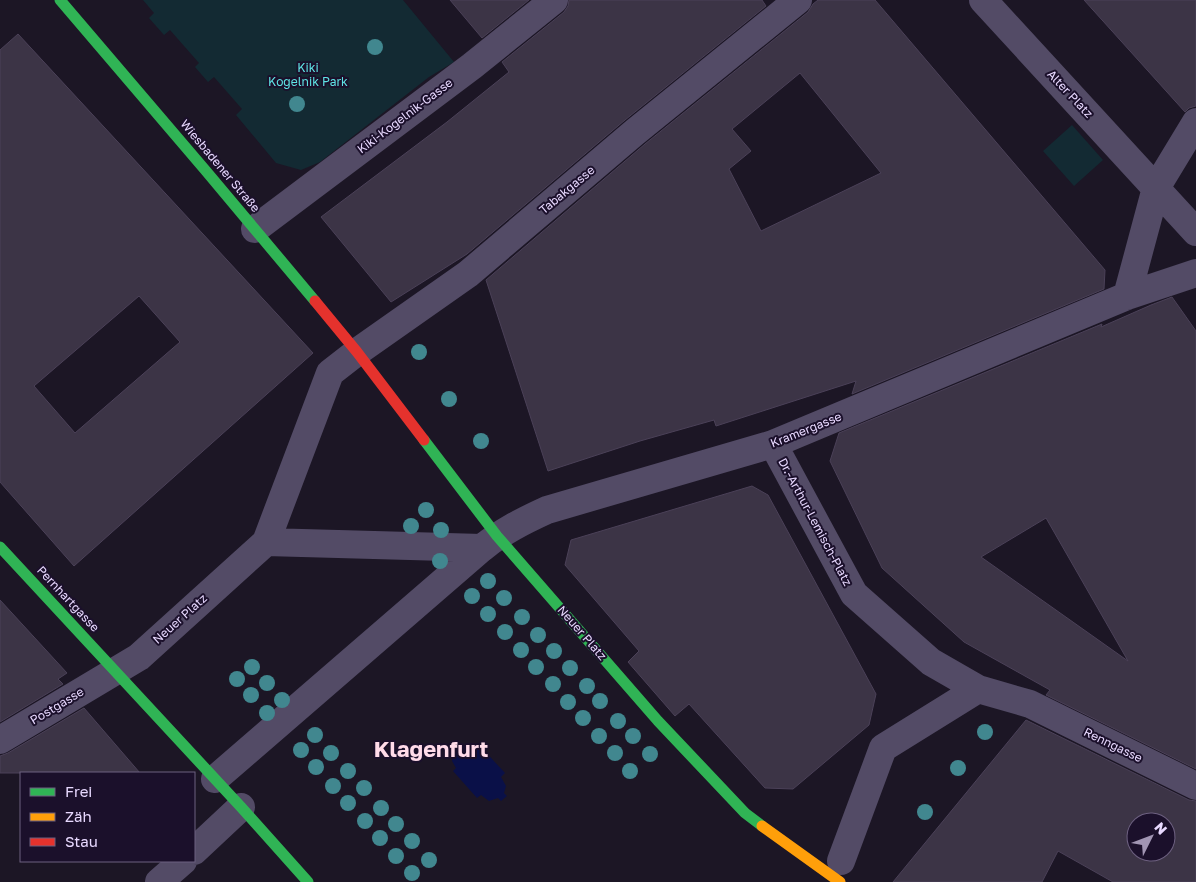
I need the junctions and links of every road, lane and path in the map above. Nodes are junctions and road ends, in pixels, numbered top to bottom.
1 (60, 0) edge
2 (554, 0) edge
3 (798, 0) edge
4 (983, 0) edge
5 (1196, 122) edge
6 (1156, 188) junction
7 (255, 229) junction
8 (1196, 232) edge
9 (1196, 273) edge
10 (1126, 296) junction
11 (357, 352) junction
12 (330, 373) joint
13 (773, 444) junction
14 (266, 542) junction
15 (490, 542) junction
16 (0, 547) edge
17 (115, 671) junction
18 (978, 689) junction
19 (1030, 704) joint
20 (0, 740) edge
21 (215, 779) junction
22 (1196, 786) edge
23 (241, 807) junction
24 (195, 850) edge
25 (182, 862) edge
26 (841, 871) edge
27 (160, 882) edge
28 (308, 882) edge

1 - 7 street, Wiesbadener Straße
2 - 7 street, Kiki-Kogelnik-Gasse
3 - 11 street, Tabakgasse
4 - 6 street, Alter Platz
5 - 6 street
6 - 8 street, Alter Platz
6 - 10 street
7 - 11 street, Wiesbadener Straße
9 - 10 street, Kramergasse
10 - 13 street, Kramergasse
11 - 12 street, Tabakgasse
11 - 15 street, Neuer Platz
12 - 14 street, Neuer Platz
13 - 15 street, Kramergasse
13 - 18 street, Dr.-Arthur-Lemisch-Platz
14 - 15 street
14 - 17 street, Neuer Platz
15 - 21 street
15 - 26 street, Neuer Platz
16 - 17 street, Pernhartgasse
17 - 20 street, Postgasse
17 - 21 street
18 - 19 street, Dr.-Arthur-Lemisch-Platz
18 - 26 street
19 - 22 street, Renngasse
21 - 23 street
23 - 24 street
23 - 28 street
25 - 27 street

